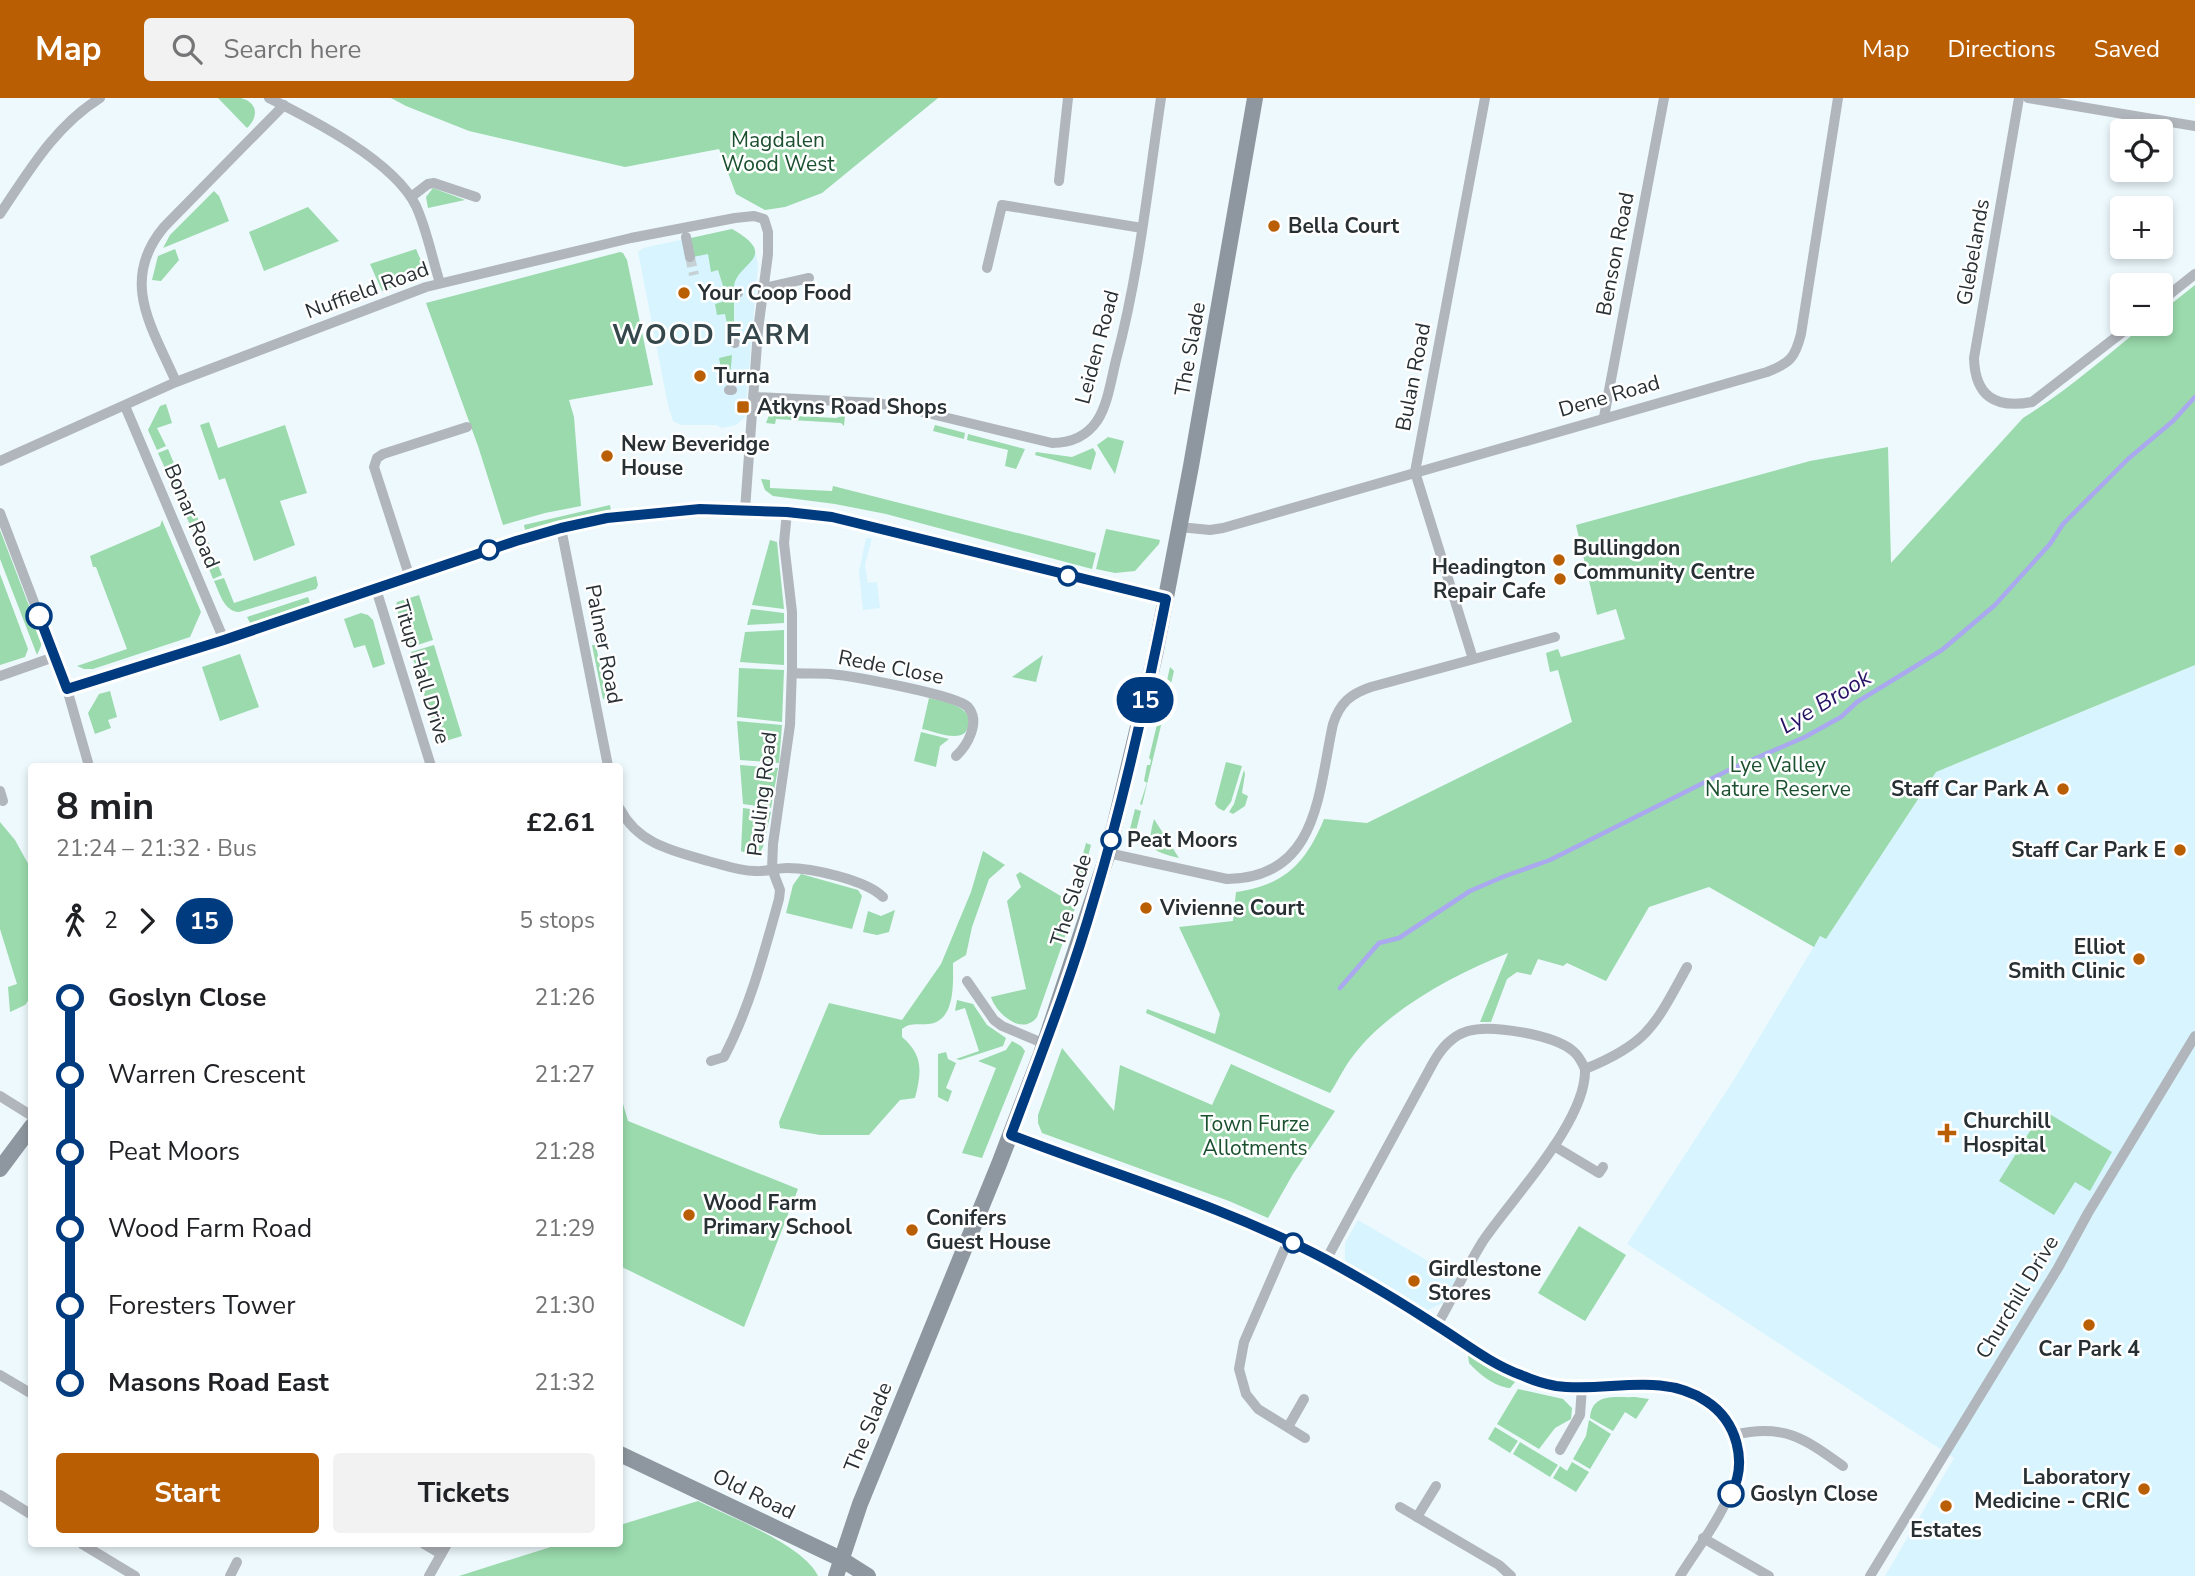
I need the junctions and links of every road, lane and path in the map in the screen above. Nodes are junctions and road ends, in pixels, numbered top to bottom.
1 (100, 98) edge
2 (269, 98) edge
3 (1068, 98) edge
4 (1161, 98) edge
5 (1255, 98) edge
6 (1485, 98) edge
7 (1664, 98) edge
8 (1838, 98) edge
9 (2019, 98) edge
10 (2028, 98) edge
11 (284, 106) junction
12 (2195, 126) edge
13 (1059, 181) dead end
14 (411, 197) junction
15 (476, 197) dead end
16 (0, 214) edge
17 (1142, 228) junction
18 (686, 237) dead end
19 (690, 257) tunnel mouth
20 (987, 268) dead end
21 (2195, 274) edge
22 (809, 278) dead end
23 (440, 283) junction
24 (765, 288) junction
25 (2173, 291) edge
26 (2118, 336) edge
27 (176, 382) junction
28 (755, 397) junction
29 (125, 406) junction
30 (1604, 417) junction
31 (467, 427) dead end
32 (0, 461) edge
33 (1415, 472) junction
34 (745, 510) junction
35 (787, 512) junction
36 (0, 513) edge
37 (1179, 527) junction
38 (561, 528) junction
39 (410, 578) junction
40 (376, 589) junction
41 (1166, 599) junction
42 (1555, 637) dead end
43 (224, 640) junction
44 (54, 657) junction
45 (1473, 659) junction
46 (792, 673) junction
47 (0, 676) edge
48 (67, 689) junction
49 (956, 756) dead end
50 (88, 763) edge
51 (430, 763) edge
52 (607, 763) edge
53 (623, 814) edge
54 (1108, 853) junction
55 (772, 869) junction
56 (883, 897) dead end
57 (1687, 967) dead end
58 (967, 981) dead end
59 (2195, 1036) edge
60 (1045, 1044) junction
61 (712, 1061) dead end
62 (1585, 1069) junction
63 (0, 1096) edge
64 (28, 1114) edge
65 (28, 1131) edge
66 (1011, 1135) junction
67 (1554, 1146) junction
68 (1603, 1167) dead end
69 (0, 1168) edge
70 (1288, 1241) junction
71 (1326, 1260) junction
72 (1437, 1325) junction
73 (0, 1375) edge
74 (1582, 1387) junction
75 (28, 1392) edge
76 (1304, 1399) dead end
77 (1287, 1427) junction
78 (1734, 1434) junction
79 (1305, 1438) dead end
80 (1560, 1450) dead end
81 (623, 1455) edge
82 (1843, 1466) dead end
83 (1436, 1486) dead end
84 (0, 1495) edge
85 (1400, 1507) dead end
86 (28, 1512) edge
87 (1417, 1517) junction
88 (1703, 1538) junction
89 (102, 1548) edge
90 (444, 1549) edge
91 (841, 1559) junction
92 (237, 1562) dead end
93 (135, 1576) edge
94 (230, 1576) edge
95 (429, 1576) edge
96 (836, 1576) edge
97 (868, 1576) edge
98 (1511, 1576) edge
99 (1680, 1576) edge
100 (1769, 1576) edge
101 (1870, 1576) edge

1 - 16 street
2 - 11 street
3 - 13 street
4 - 17 street, Leiden Road
5 - 37 main road, The Slade
6 - 33 street, Bulan Road
7 - 30 street, Benson Road
8 - 30 street, Dene Road
9 - 26 street, Glebelands
10 - 12 street
11 - 14 street
11 - 27 street
14 - 15 street
14 - 23 street
17 - 20 street
17 - 28 street, Leiden Road
18 - 19 street
21 - 25 street
22 - 24 street
23 - 24 street, Nuffield Road
23 - 27 street, Nuffield Road
24 - 28 street
27 - 29 street, Nuffield Road
28 - 34 street
29 - 32 street, Nuffield Road
29 - 43 street, Bonar Road
30 - 33 street, Dene Road
31 - 39 street
33 - 37 street, Dene Road
33 - 45 street, Bulan Road
34 - 35 street
34 - 38 street
35 - 41 street
35 - 46 street, Pauling Road
36 - 44 street
37 - 41 main road, The Slade
38 - 39 street
38 - 52 street, Palmer Road
39 - 40 street
40 - 43 street
40 - 51 street, Titup Hall Drive
41 - 54 main road, The Slade
42 - 45 street
43 - 48 street
44 - 47 street
44 - 48 street
45 - 54 street
46 - 49 street, Rede Close
46 - 55 street, Pauling Road
48 - 50 street
53 - 55 street
54 - 60 main road, The Slade
55 - 56 street
55 - 61 street, Pauling Road
57 - 62 street
58 - 60 street
59 - 101 street, Churchill Drive
60 - 66 main road, The Slade
62 - 67 street
62 - 71 street
63 - 64 street
65 - 69 main road
66 - 70 street
66 - 91 main road, The Slade
67 - 68 street
67 - 72 street
70 - 71 street
70 - 77 street
71 - 72 street
72 - 74 street
73 - 75 street
74 - 78 street
74 - 80 street
76 - 77 street
77 - 79 street
78 - 82 street
78 - 88 street
81 - 91 main road, Old Road
83 - 87 street
84 - 86 street
85 - 87 street
87 - 98 street
88 - 99 street
88 - 100 street
89 - 93 street
90 - 95 street
91 - 96 main road, The Slade
91 - 97 main road, Old Road
92 - 94 street

